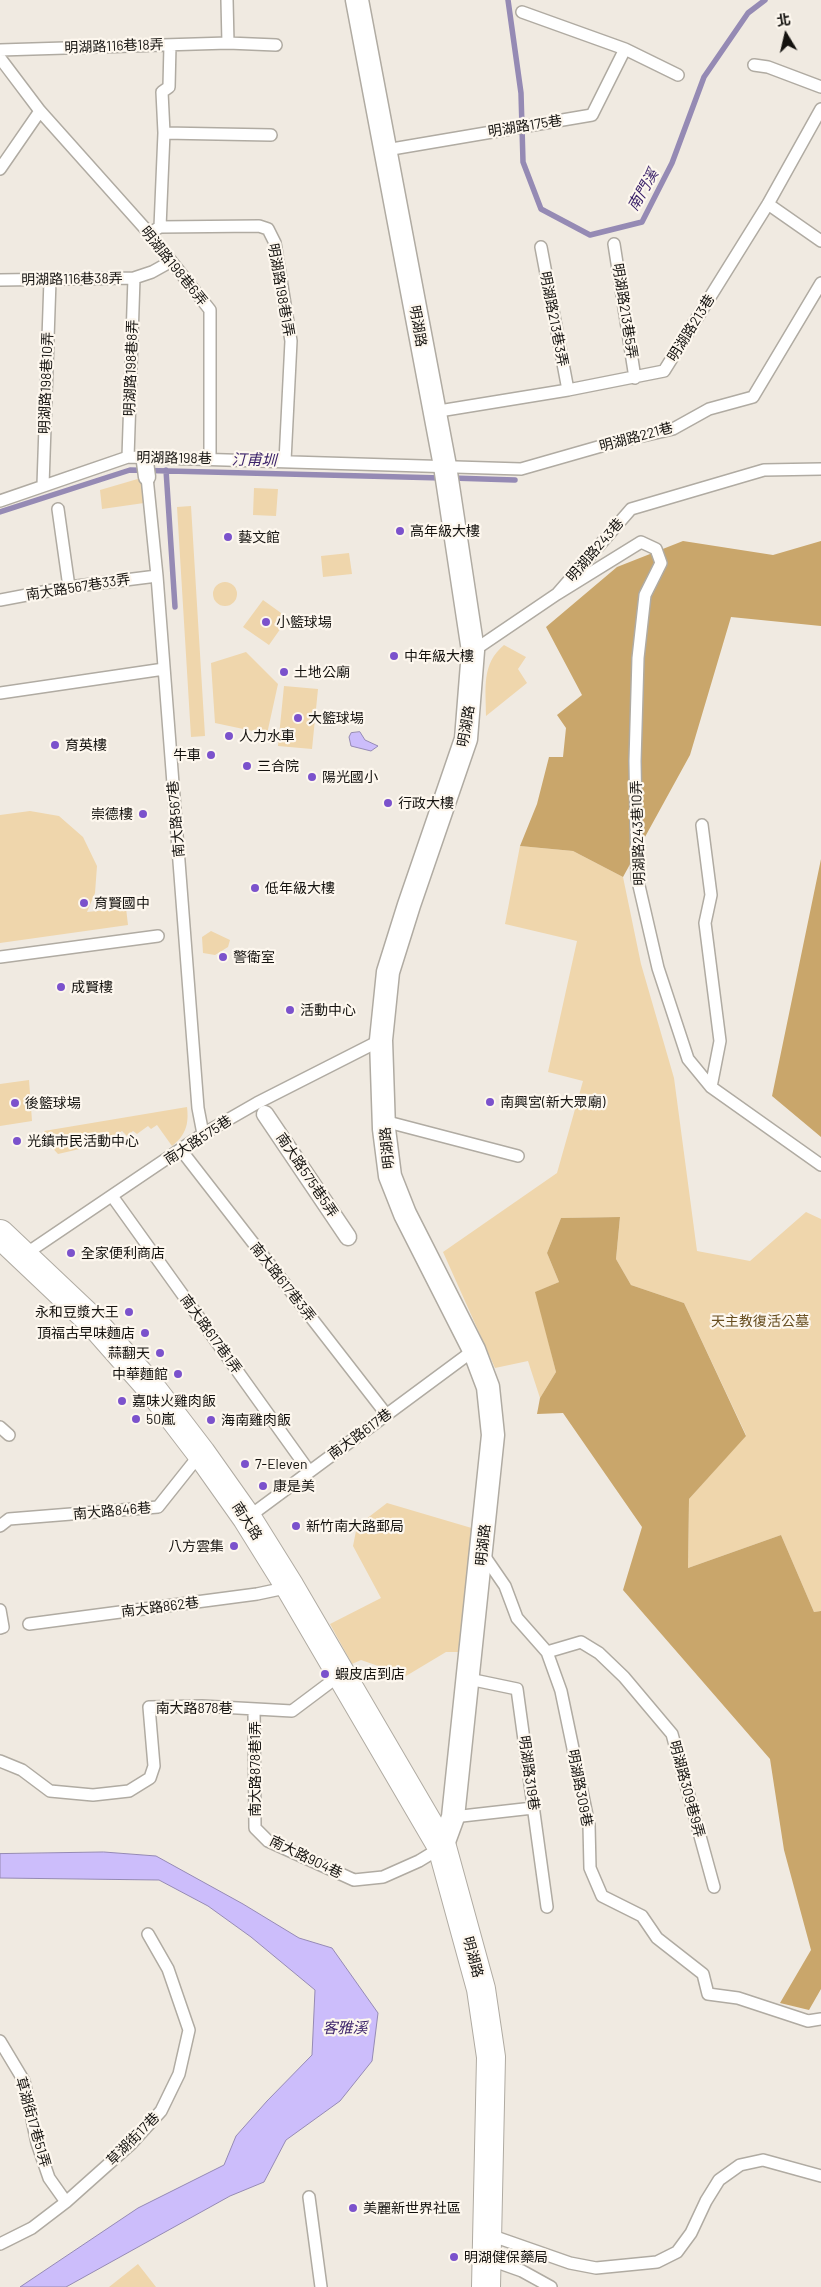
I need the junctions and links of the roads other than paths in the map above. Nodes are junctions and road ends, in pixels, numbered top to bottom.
1 (227, 0) edge
2 (357, 0) edge
3 (522, 12) dead end
4 (228, 43) junction
5 (170, 45) junction
6 (276, 45) dead end
7 (625, 49) junction
8 (0, 50) edge
9 (0, 58) edge
10 (754, 65) dead end
11 (678, 75) dead end
12 (821, 87) edge
13 (821, 109) edge
14 (40, 111) junction
15 (164, 134) junction
16 (271, 135) dead end
17 (386, 150) junction
18 (0, 169) edge
19 (768, 204) junction
20 (160, 228) junction
21 (149, 233) junction
22 (821, 241) edge
23 (614, 244) dead end
24 (541, 247) dead end
25 (170, 262) junction
26 (134, 278) junction
27 (0, 280) edge
28 (50, 280) junction
29 (821, 283) edge
30 (635, 378) junction
31 (568, 390) junction
32 (433, 412) junction
33 (128, 457) junction
34 (210, 459) junction
35 (285, 461) junction
36 (445, 466) junction
37 (821, 469) edge
38 (146, 470) dead end
39 (43, 485) junction
40 (0, 501) edge
41 (58, 509) dead end
42 (157, 576) junction
43 (69, 587) junction
44 (557, 594) junction
45 (0, 600) edge
46 (473, 651) junction
47 (164, 669) junction
48 (0, 693) edge
49 (702, 826) dead end
50 (158, 936) dead end
51 (0, 957) edge
52 (381, 1040) junction
53 (711, 1087) junction
54 (265, 1114) dead end
55 (384, 1121) junction
56 (203, 1134) junction
57 (181, 1150) junction
58 (518, 1156) dead end
59 (821, 1165) edge
60 (112, 1196) junction
61 (0, 1234) edge
62 (348, 1236) dead end
63 (24, 1255) junction
64 (474, 1350) junction
65 (386, 1414) junction
66 (201, 1452) junction
67 (309, 1471) junction
68 (246, 1518) junction
69 (0, 1526) edge
70 (482, 1552) junction
71 (290, 1587) junction
72 (0, 1610) edge
73 (29, 1624) dead end
74 (0, 1628) edge
75 (548, 1652) junction
76 (340, 1675) junction
77 (469, 1679) junction
78 (254, 1709) junction
79 (0, 1761) edge
80 (534, 1808) junction
81 (454, 1817) junction
82 (255, 1828) joint
83 (442, 1847) junction
84 (714, 1887) dead end
85 (547, 1907) dead end
86 (148, 1934) dead end
87 (821, 2019) edge
88 (0, 2041) edge
89 (821, 2176) edge
90 (309, 2197) dead end
91 (66, 2202) junction
92 (0, 2244) edge
93 (487, 2246) junction
94 (321, 2287) edge
95 (486, 2287) edge
96 (551, 2287) edge

1 - 4 lane
2 - 17 street, 明湖路
3 - 7 lane
4 - 5 lane, 明湖路116巷18弄
4 - 6 lane, 明湖路116巷18弄
5 - 8 lane, 明湖路116巷18弄
5 - 15 lane
7 - 11 lane
7 - 17 lane, 明湖路175巷
9 - 14 lane, 明湖路198巷6弄
10 - 12 lane
13 - 19 lane, 明湖路213巷
14 - 18 lane
14 - 21 lane, 明湖路198巷6弄
15 - 16 lane
15 - 20 lane
17 - 32 street, 明湖路
19 - 22 lane
19 - 30 lane, 明湖路213巷
20 - 21 lane
20 - 35 lane, 明湖路198巷1弄
21 - 25 lane, 明湖路198巷6弄
23 - 30 lane, 明湖路213巷5弄
24 - 31 lane, 明湖路213巷3弄
25 - 26 lane, 明湖路116巷38弄
25 - 34 lane, 明湖路198巷6弄
26 - 28 lane, 明湖路116巷38弄
26 - 33 lane, 明湖路198巷8弄
27 - 28 lane, 明湖路116巷38弄
28 - 39 lane, 明湖路198巷10弄
29 - 36 lane, 明湖路221巷
30 - 31 lane, 明湖路213巷
31 - 32 lane, 明湖路213巷
32 - 36 street, 明湖路
33 - 34 lane, 明湖路198巷
33 - 39 lane, 明湖路198巷
34 - 35 lane, 明湖路198巷
35 - 36 lane, 明湖路198巷
36 - 46 street, 明湖路
37 - 44 lane, 明湖路243巷
38 - 42 lane
39 - 40 lane, 明湖路198巷
41 - 43 lane
42 - 43 lane, 南大路567巷33弄
42 - 47 lane
43 - 45 lane, 南大路567巷33弄
44 - 46 lane, 明湖路243巷
44 - 53 lane, 明湖路243巷10弄
46 - 52 street, 明湖路
47 - 48 lane
47 - 56 lane, 南大路567巷
49 - 53 lane
50 - 51 lane
52 - 55 street, 明湖路
52 - 56 lane, 南大路575巷
53 - 59 lane, 明湖路243巷10弄
54 - 62 street, 南大路575巷5弄
55 - 58 lane
55 - 64 street, 明湖路
56 - 57 lane, 南大路575巷
57 - 60 lane, 南大路575巷
57 - 65 lane, 南大路617巷3弄
60 - 63 lane, 南大路575巷
60 - 67 lane, 南大路617巷1弄
61 - 63 main road, 南大路
63 - 66 main road, 南大路
64 - 65 lane, 南大路617巷
64 - 70 street, 明湖路
65 - 67 lane, 南大路617巷
66 - 68 main road, 南大路
66 - 69 lane, 南大路846巷
67 - 68 lane, 南大路617巷
68 - 71 main road, 南大路
70 - 75 lane, 明湖路309巷
70 - 77 street, 明湖路
71 - 73 lane, 南大路862巷
71 - 76 main road, 南大路
72 - 74 lane
75 - 84 lane, 明湖路309巷9弄
75 - 87 lane, 明湖路309巷
76 - 78 lane, 南大路878巷
76 - 83 main road, 南大路
77 - 80 lane, 明湖路319巷
77 - 81 street, 明湖路
78 - 79 lane, 南大路878巷
78 - 82 lane, 南大路878巷1弄
80 - 81 lane
80 - 85 lane, 明湖路319巷
81 - 83 street, 明湖路
82 - 83 lane, 南大路904巷
83 - 93 main road, 明湖路
86 - 91 lane, 草湖街17巷
88 - 91 lane, 草湖街17巷51弄
89 - 93 lane
90 - 94 lane
91 - 92 lane, 草湖街17巷
93 - 95 main road, 明湖路
93 - 96 lane

